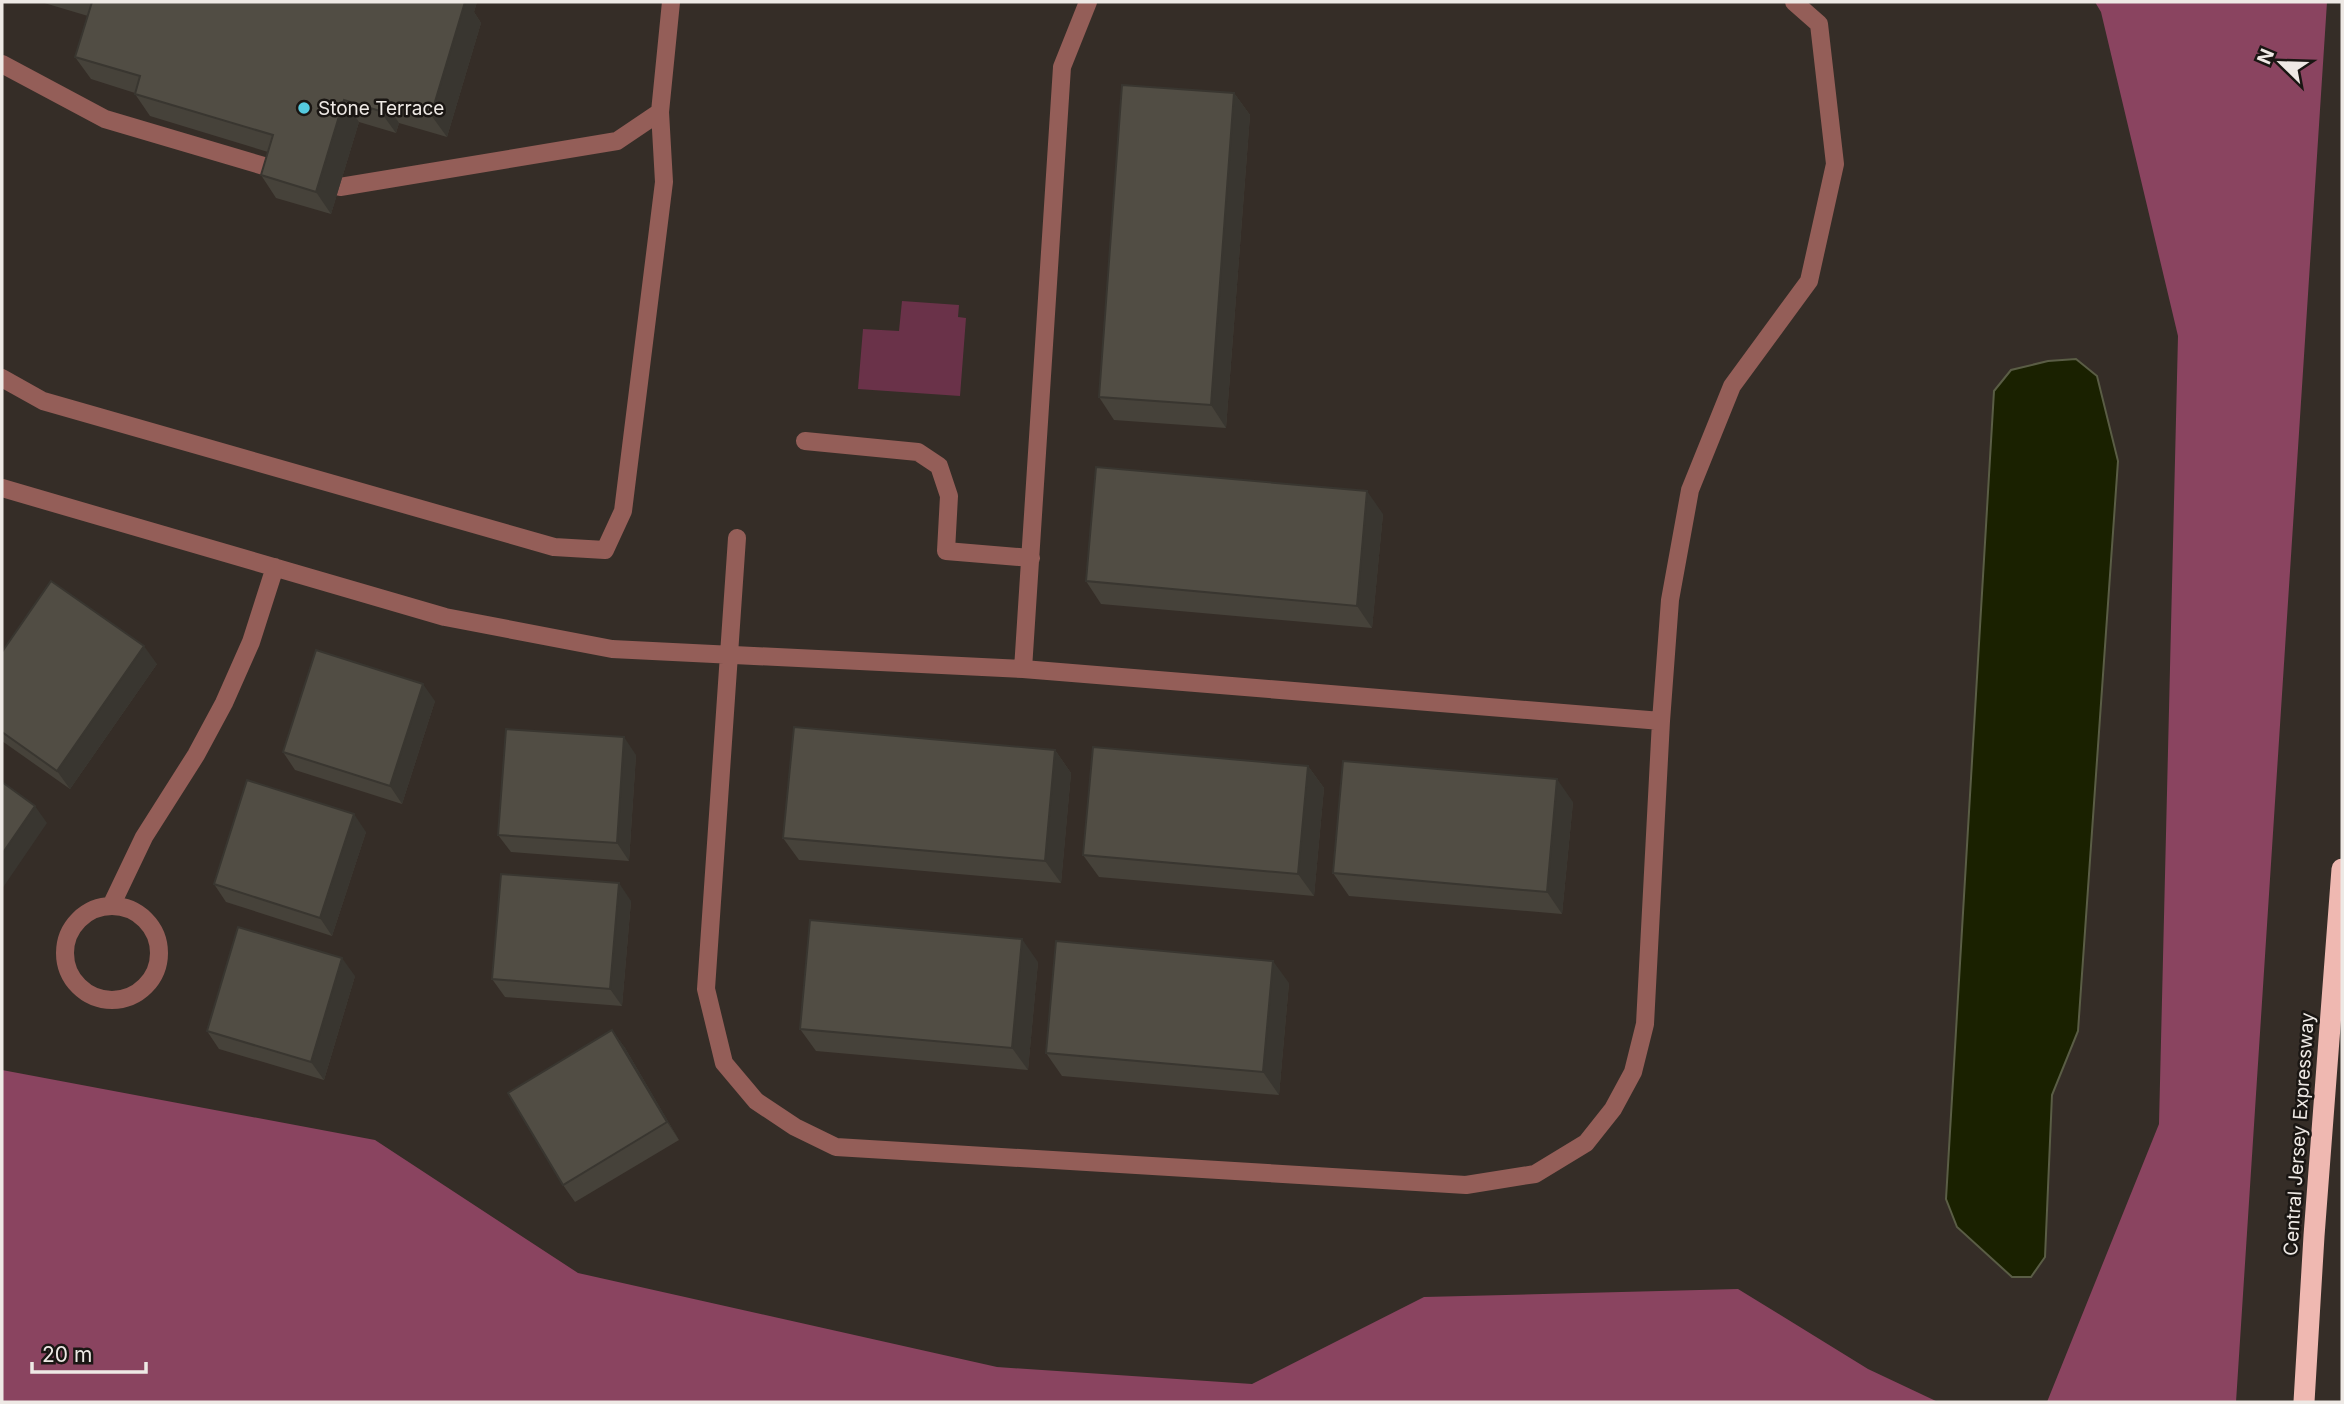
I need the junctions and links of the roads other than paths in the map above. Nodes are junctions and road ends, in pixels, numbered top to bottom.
1 (671, 2) edge
2 (1088, 2) edge
3 (1794, 2) edge
4 (2, 64) edge
5 (660, 112) junction
6 (284, 172) edge
7 (340, 187) dead end
8 (2, 378) edge
9 (806, 441) dead end
10 (2, 488) edge
11 (737, 538) dead end
12 (1031, 558) junction
13 (275, 567) junction
14 (729, 653) junction
15 (1023, 669) junction
16 (1661, 721) junction
17 (2342, 869) edge
18 (111, 906) junction
19 (2304, 1402) edge

1 - 5 street
2 - 12 street
3 - 16 street
4 - 6 street
5 - 7 street
5 - 8 street
9 - 12 street
10 - 13 street
11 - 14 street
12 - 15 street
13 - 14 street
13 - 18 street
14 - 15 street
14 - 16 street
15 - 16 street
17 - 19 highway, Central Jersey Expressway
18 - 18 street

